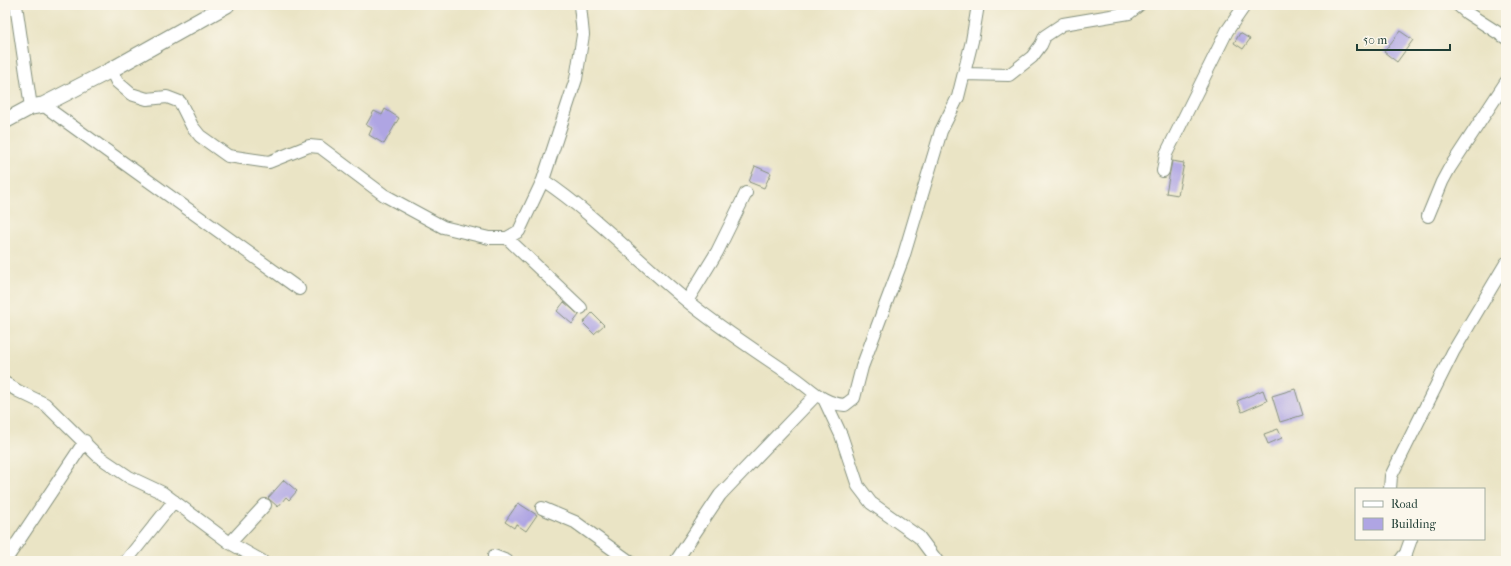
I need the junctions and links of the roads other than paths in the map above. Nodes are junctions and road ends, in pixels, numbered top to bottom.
1 (16, 5) edge
2 (227, 5) edge
3 (580, 5) edge
4 (978, 5) edge
5 (1140, 5) edge
6 (1245, 5) edge
7 (1458, 5) edge
8 (1506, 38) edge
9 (111, 70) junction
10 (964, 74) junction
11 (1506, 82) edge
12 (37, 106) junction
13 (5, 121) edge
14 (1163, 171) dead end
15 (543, 180) junction
16 (746, 193) dead end
17 (1428, 216) dead end
18 (508, 238) junction
19 (1506, 263) edge
20 (299, 289) dead end
21 (687, 302) junction
22 (581, 308) dead end
23 (5, 383) edge
24 (821, 398) junction
25 (85, 441) junction
26 (1390, 488) edge
27 (174, 501) junction
28 (265, 505) dead end
29 (542, 508) dead end
30 (1411, 540) edge
31 (230, 543) junction
32 (494, 556) dead end
33 (5, 561) edge
34 (126, 561) edge
35 (262, 561) edge
36 (507, 561) edge
37 (629, 561) edge
38 (676, 561) edge
39 (937, 561) edge
40 (1400, 561) edge

1 - 12 street
2 - 9 street
3 - 15 street
4 - 10 street
5 - 10 street
6 - 14 street
7 - 8 street
9 - 12 street
9 - 18 street
10 - 24 street
11 - 17 street
12 - 13 street
12 - 20 street
15 - 18 street
15 - 21 street
16 - 21 street
18 - 22 street
19 - 26 street
21 - 24 street
23 - 25 street
24 - 38 street
24 - 39 street
25 - 27 street
25 - 33 street
27 - 31 street
27 - 34 street
28 - 31 street
29 - 37 street
30 - 40 street
31 - 35 street
32 - 36 street

